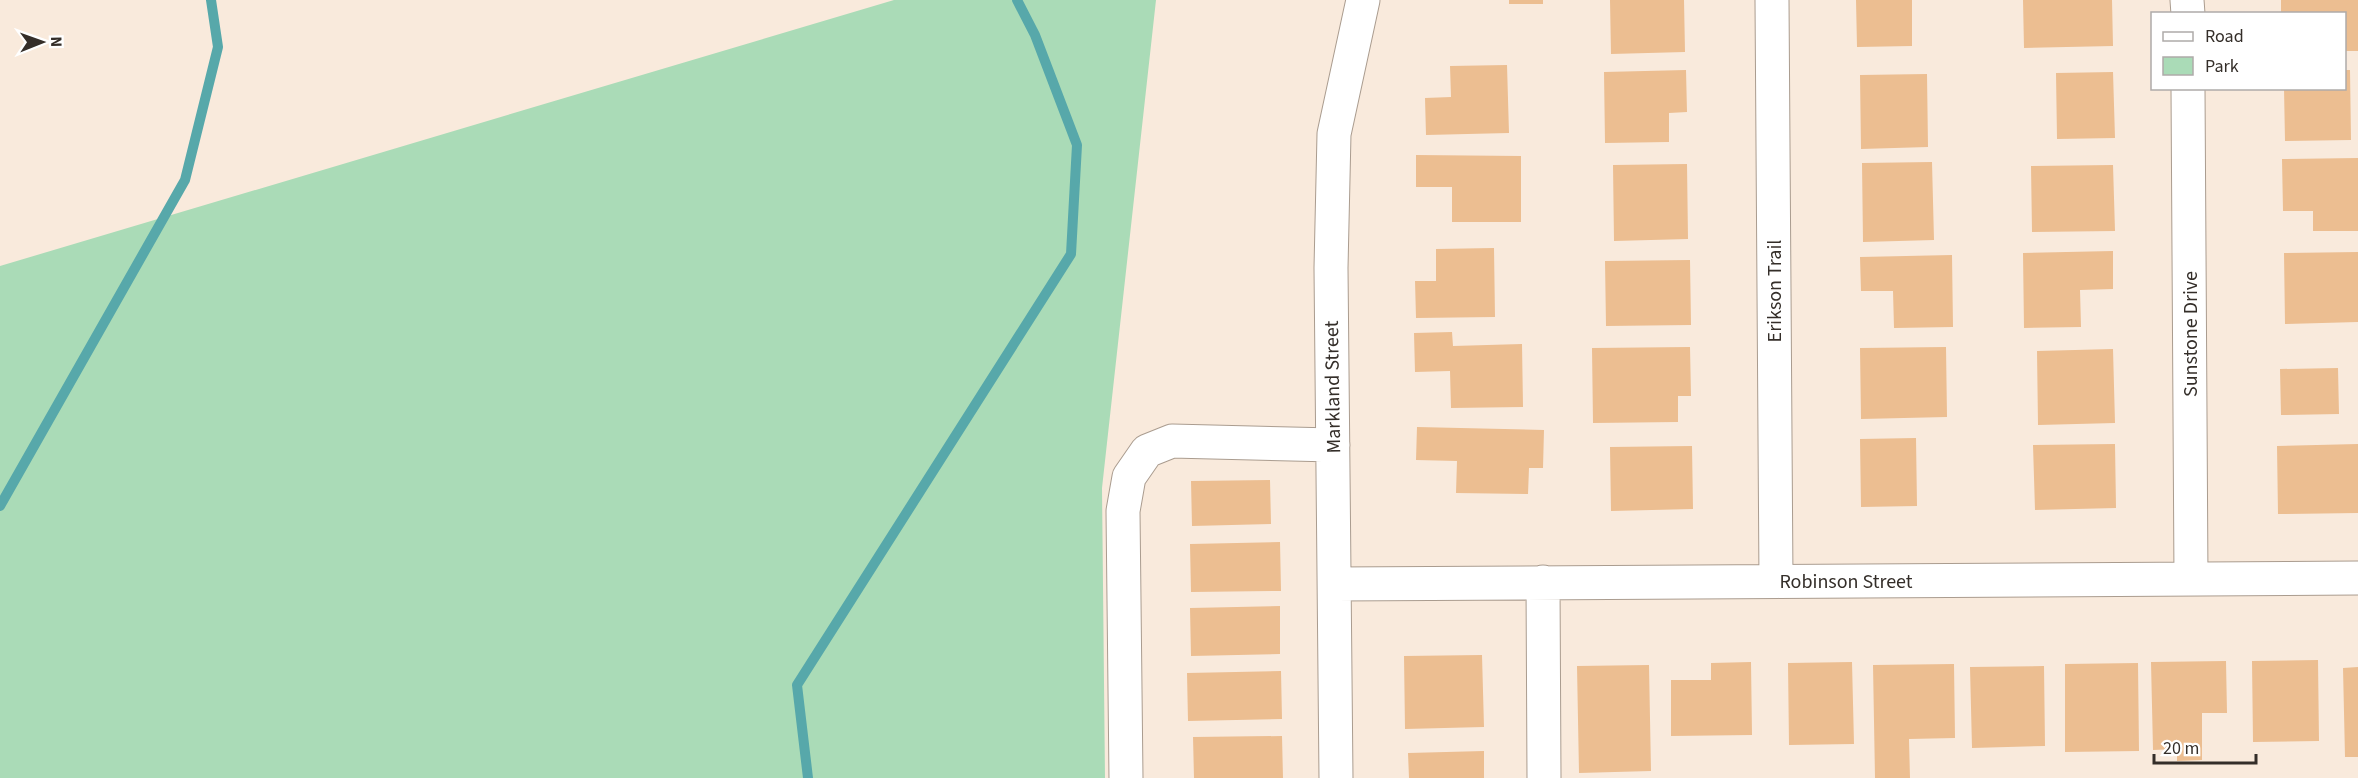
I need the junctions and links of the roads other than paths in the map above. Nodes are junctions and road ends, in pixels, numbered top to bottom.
1 (1363, 0) edge
2 (1772, 0) edge
3 (2188, 90) edge
4 (1333, 445) junction
5 (2358, 578) edge
6 (2191, 579) junction
7 (1776, 581) junction
8 (1543, 582) junction
9 (1335, 584) junction
10 (1126, 778) edge
11 (1336, 778) edge
12 (1544, 778) edge

1 - 4 street, Markland Street
2 - 7 street, Erikson Trail
3 - 6 street, Sunstone Drive
4 - 9 street, Markland Street
4 - 10 street
5 - 6 street, Robinson Street
6 - 7 street, Robinson Street
7 - 8 street, Robinson Street
8 - 9 street, Robinson Street
8 - 12 street
9 - 11 street, Markland Street

